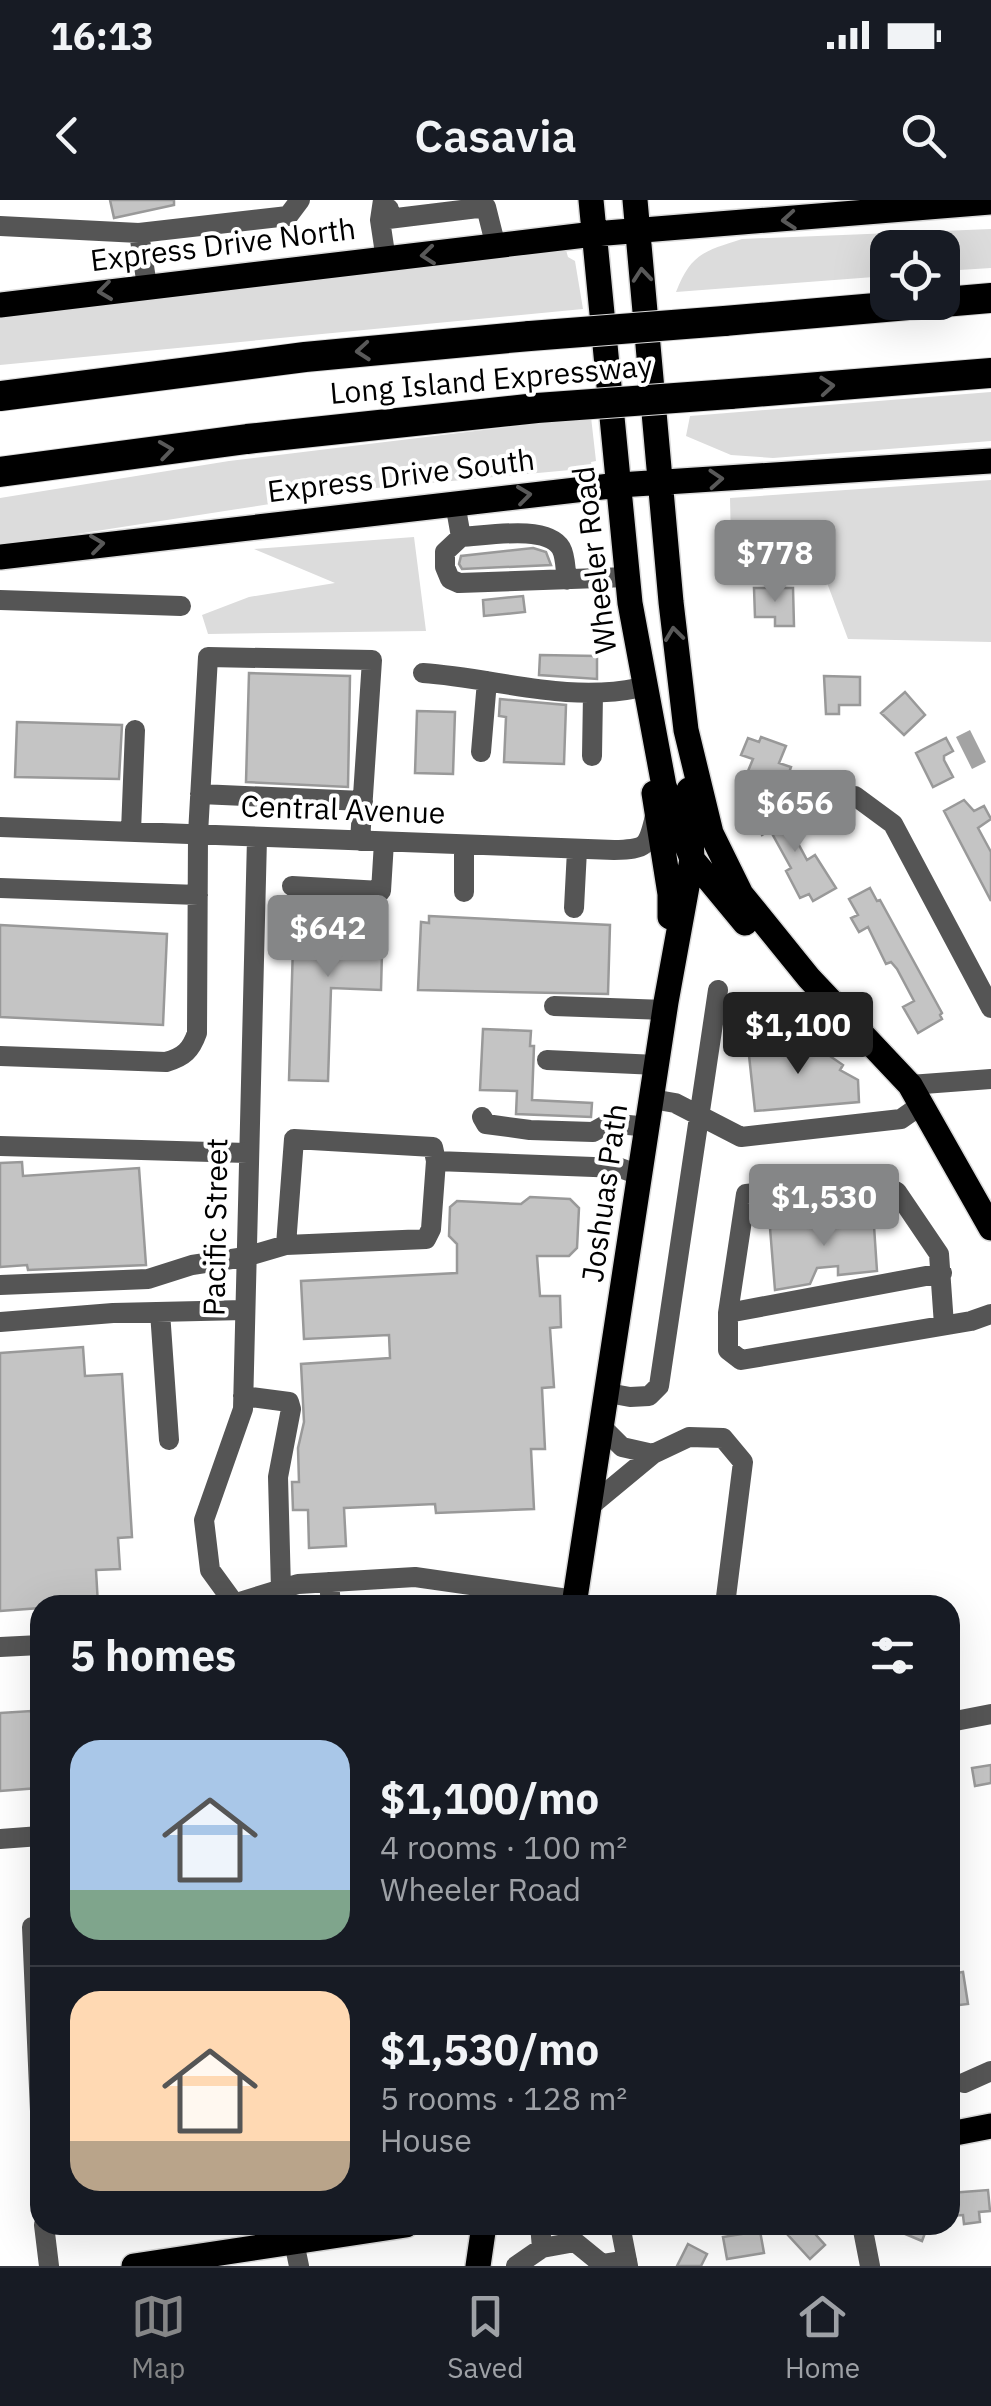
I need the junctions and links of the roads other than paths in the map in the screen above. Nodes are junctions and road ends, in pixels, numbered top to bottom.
1 (300, 200) edge
2 (396, 200) edge
3 (590, 200) edge
4 (634, 200) edge
5 (991, 202) edge
6 (486, 204) edge
7 (382, 210) edge
8 (0, 226) edge
9 (639, 232) junction
10 (139, 234) junction
11 (594, 234) junction
12 (496, 247) junction
13 (386, 260) junction
14 (147, 286) junction
15 (991, 298) edge
16 (0, 305) edge
17 (991, 373) edge
18 (0, 378) edge
19 (75, 384) junction
20 (0, 396) edge
21 (991, 460) edge
22 (0, 472) edge
23 (661, 483) junction
24 (618, 484) junction
25 (455, 503) junction
26 (461, 537) junction
27 (0, 557) edge
28 (566, 580) junction
29 (628, 590) junction
30 (0, 600) edge
31 (181, 606) dead end
32 (423, 673) dead end
33 (486, 682) junction
34 (638, 688) junction
35 (594, 694) junction
36 (136, 730) dead end
37 (686, 730) junction
38 (480, 752) dead end
39 (592, 756) dead end
40 (200, 794) junction
41 (856, 796) dead end
42 (363, 801) junction
43 (657, 810) junction
44 (0, 827) edge
45 (131, 831) junction
46 (198, 834) junction
47 (256, 838) junction
48 (360, 841) junction
49 (384, 842) junction
50 (464, 846) junction
51 (578, 850) junction
52 (692, 859) junction
53 (292, 886) dead end
54 (0, 888) edge
55 (464, 892) dead end
56 (198, 896) junction
57 (730, 904) junction
58 (574, 908) dead end
59 (678, 932) junction
60 (809, 978) junction
61 (718, 990) dead end
62 (554, 1006) dead end
63 (666, 1006) junction
64 (991, 1008) edge
65 (0, 1056) edge
66 (547, 1060) dead end
67 (657, 1064) junction
68 (991, 1079) edge
69 (916, 1095) junction
70 (652, 1099) junction
71 (482, 1116) dead end
72 (700, 1116) junction
73 (648, 1126) junction
74 (0, 1146) edge
75 (248, 1153) junction
76 (436, 1161) junction
77 (640, 1175) junction
78 (991, 1228) edge
79 (286, 1245) junction
80 (244, 1256) junction
81 (942, 1273) junction
82 (0, 1286) edge
83 (244, 1310) junction
84 (160, 1312) junction
85 (728, 1313) junction
86 (981, 1317) edge
87 (0, 1322) edge
88 (944, 1324) junction
89 (608, 1394) junction
90 (243, 1396) junction
91 (602, 1426) junction
92 (169, 1440) dead end
93 (653, 1454) junction
94 (590, 1507) junction
95 (329, 1582) junction
96 (281, 1589) junction
97 (226, 1595) edge
98 (261, 1595) edge
99 (330, 1595) edge
100 (529, 1595) edge
101 (575, 1595) edge
102 (725, 1595) edge
103 (30, 1646) edge
104 (0, 1647) edge
105 (991, 1714) edge
106 (960, 1720) edge
107 (30, 1837) edge
108 (0, 1839) edge
109 (991, 2071) edge
110 (964, 2084) dead end
111 (991, 2126) edge
112 (960, 2132) edge
113 (45, 2235) edge
114 (336, 2235) edge
115 (483, 2235) edge
116 (541, 2235) edge
117 (571, 2235) edge
118 (577, 2235) edge
119 (622, 2235) edge
120 (864, 2235) edge
121 (542, 2248) junction
122 (296, 2254) edge
123 (628, 2263) edge
124 (49, 2266) edge
125 (134, 2266) edge
126 (478, 2266) edge
127 (516, 2266) edge
128 (870, 2266) edge

1 - 10 street
2 - 7 street
3 - 11 main road, Wheeler Road
4 - 9 main road, Wheeler Road
5 -> 9 main road, Express Drive North
6 - 7 street
6 - 12 street
7 - 13 street
8 - 10 street
9 - 11 main road, Express Drive North
23 -> 9 main road, Wheeler Road
10 - 14 street
11 - 12 main road, Express Drive North
11 - 24 main road, Wheeler Road
12 -> 13 main road, Express Drive North
13 - 14 main road, Express Drive North
14 -> 16 main road, Express Drive North
15 -> 19 highway, Long Island Expressway, bridge
22 -> 17 highway, Long Island Expressway, bridge
18 - 19 highway
19 - 20 highway, Long Island Expressway
23 -> 21 main road, Express Drive South
23 - 24 main road, Express Drive South
37 -> 23 main road, Wheeler Road
25 -> 24 main road, Express Drive South
24 - 29 main road, Wheeler Road
25 - 26 street
27 -> 25 main road, Express Drive South
26 - 28 street
26 - 28 street
28 - 29 street
29 - 34 main road, Joshuas Path
29 - 52 main road, Wheeler Road
30 - 31 street
32 - 33 street
33 - 35 street
33 - 38 street
34 - 35 street
34 - 43 main road, Joshuas Path
35 - 39 street
36 - 45 street
37 - 52 main road, Joshuas Path
37 - 60 main road, Wheeler Road
40 - 42 street
40 - 42 street
40 - 46 street
41 - 64 street
42 - 48 street
43 - 51 street, Central Avenue
43 - 63 main road, Joshuas Path
44 - 45 street, Central Avenue
45 - 46 street, Central Avenue
46 - 47 street, Central Avenue
46 - 56 street
47 - 48 street, Central Avenue
47 - 75 street, Pacific Street
48 - 49 street, Central Avenue
49 - 50 street, Central Avenue
49 - 53 street
50 - 51 street, Central Avenue
50 - 55 street
51 - 58 street
52 - 57 main road, Wheeler Road
52 - 59 main road, Joshuas Path
54 - 56 street
56 - 65 street
57 - 59 main road
57 - 60 main road, Wheeler Road
59 - 63 main road, Joshuas Path
60 - 69 main road, Wheeler Road
61 - 72 street
62 - 63 street
63 - 67 main road, Joshuas Path
66 - 67 street
67 - 70 main road, Joshuas Path
68 - 69 street
69 - 72 street
69 - 78 main road, Wheeler Road
70 - 72 street
70 - 73 main road, Joshuas Path
71 - 73 street
72 - 89 street
73 - 77 main road, Joshuas Path
74 - 75 street
75 - 80 street, Pacific Street
76 - 77 street
76 - 79 street
76 - 79 street
77 - 89 main road, Joshuas Path
79 - 80 street
80 - 82 street
80 - 83 street, Pacific Street
81 - 85 street
81 - 85 street
81 - 86 street
81 - 88 street
83 - 84 street
83 - 90 street, Pacific Street
84 - 87 street
84 - 92 street
85 - 88 street
86 - 88 street
89 - 91 main road, Joshuas Path
90 - 96 street
90 - 97 street, Pacific Street
91 - 93 street
91 - 94 main road, Joshuas Path
93 - 94 street
93 - 102 street
94 - 101 main road, Joshuas Path
95 - 96 street
95 - 99 street
95 - 100 street
96 - 98 street
103 - 104 street
105 - 106 street
107 - 108 street
109 - 110 street
111 - 112 main road
113 - 124 street
114 - 122 main road
115 - 126 main road
116 - 121 street
117 - 121 street
118 - 123 street
119 - 123 street
120 - 128 street
121 - 127 street
122 - 125 main road

